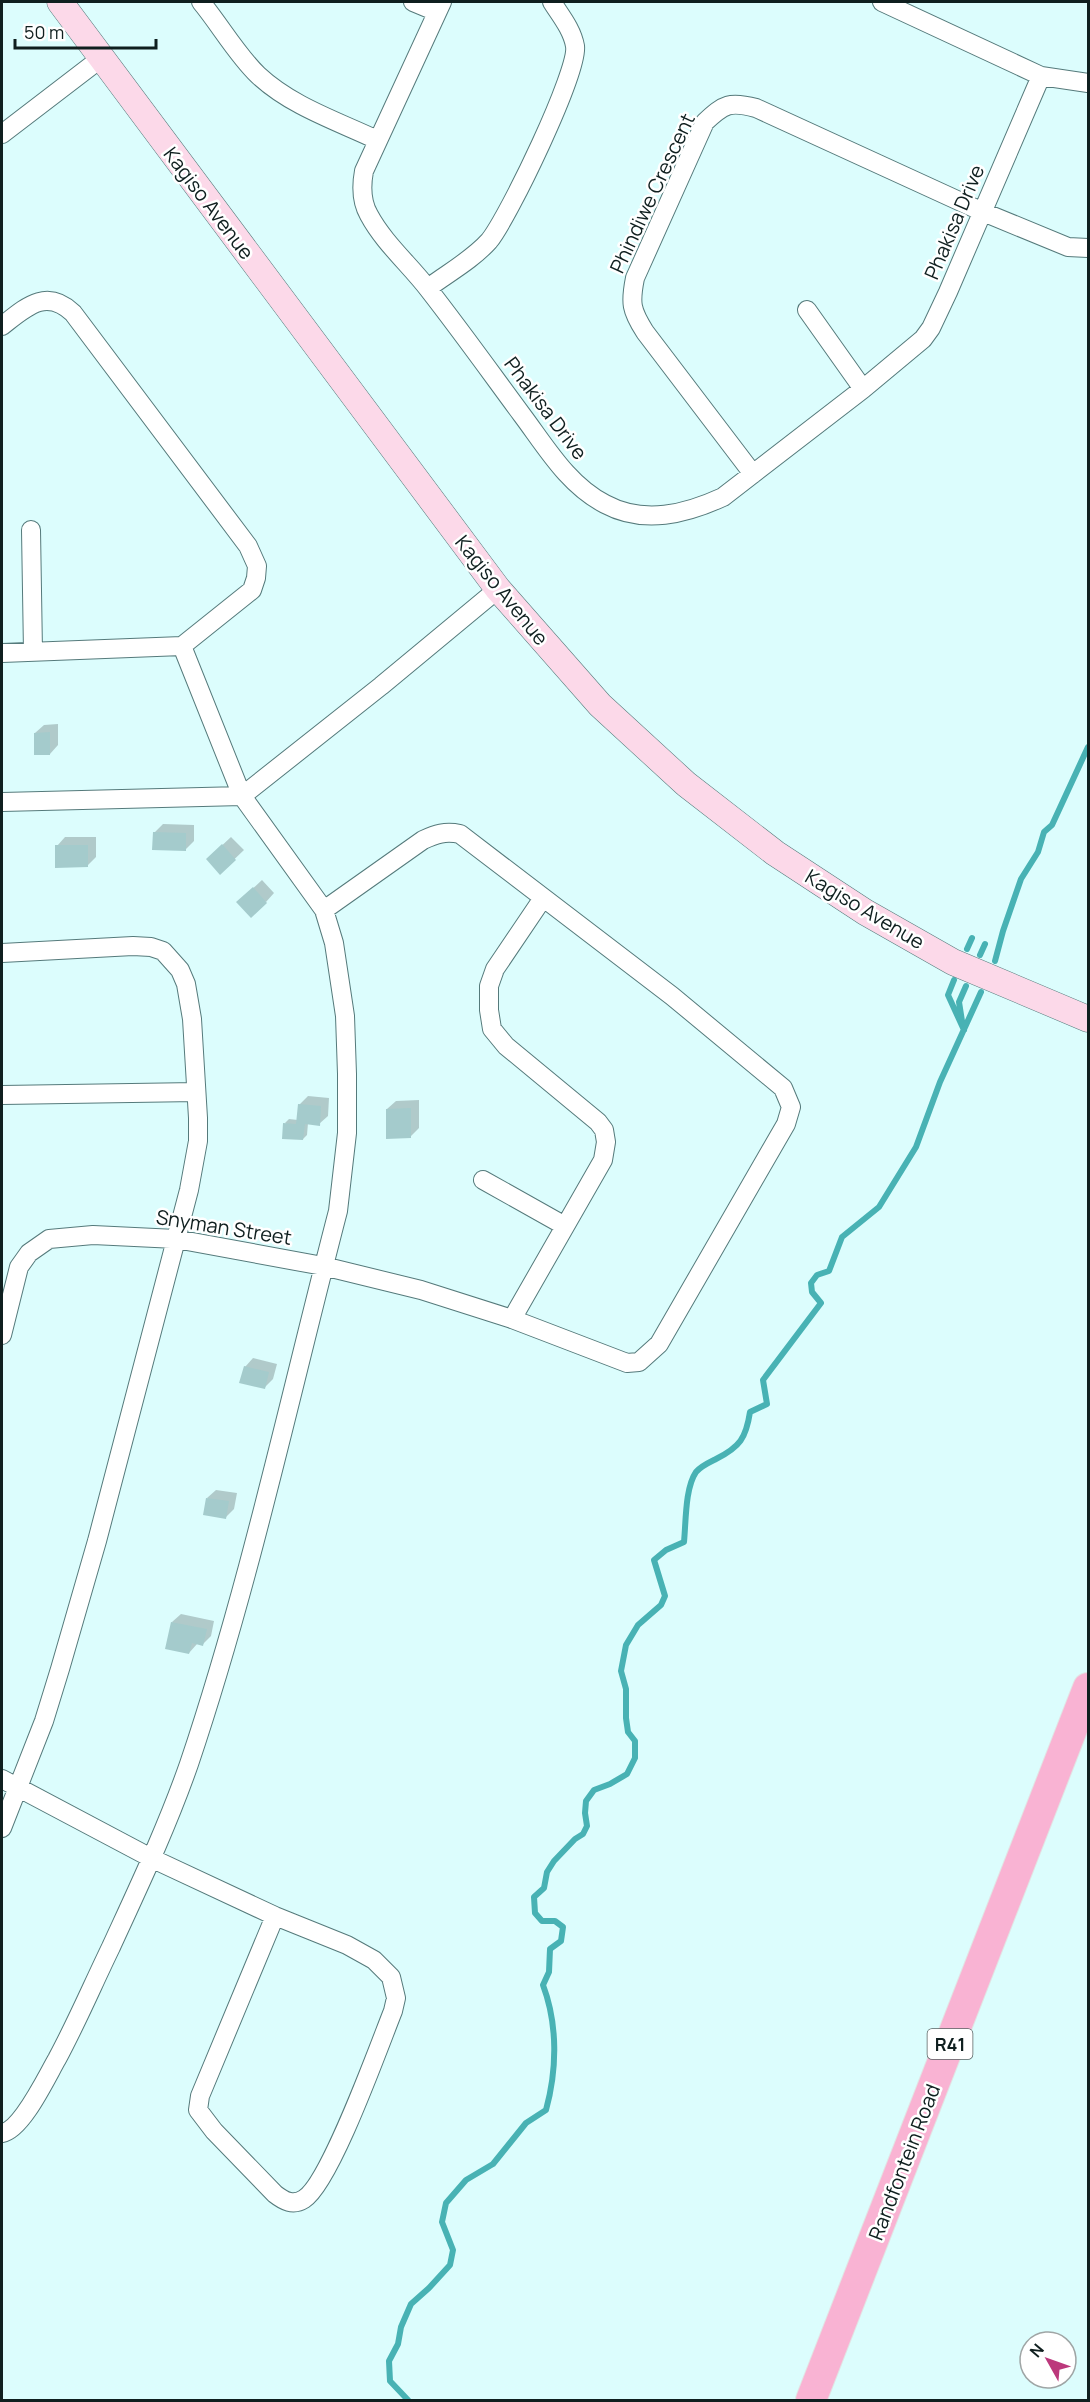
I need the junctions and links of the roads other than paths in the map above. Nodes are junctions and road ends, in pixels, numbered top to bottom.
1 (60, 2) edge
2 (201, 2) edge
3 (413, 2) edge
4 (552, 2) edge
5 (882, 2) edge
6 (440, 7) edge
7 (100, 59) junction
8 (1041, 76) junction
9 (1089, 83) edge
10 (2, 134) edge
11 (377, 140) junction
12 (983, 212) junction
13 (1089, 248) edge
14 (428, 288) junction
15 (807, 310) dead end
16 (2, 326) edge
17 (863, 389) junction
18 (753, 474) junction
19 (31, 530) dead end
20 (498, 589) junction
21 (182, 646) junction
22 (33, 652) junction
23 (2, 653) edge
24 (242, 796) junction
25 (2, 802) edge
26 (543, 898) junction
27 (324, 910) junction
28 (2, 953) edge
29 (1089, 1019) edge
30 (196, 1092) junction
31 (2, 1095) edge
32 (483, 1180) dead end
33 (565, 1226) junction
34 (176, 1239) junction
35 (323, 1266) junction
36 (512, 1319) junction
37 (2, 1335) edge
38 (1089, 1689) edge
39 (2, 1779) edge
40 (18, 1789) junction
41 (2, 1828) edge
42 (153, 1859) junction
43 (276, 1916) junction
44 (2, 2133) edge
45 (811, 2400) edge

1 - 7 street, Kagiso Avenue
2 - 11 street
3 - 6 street
4 - 14 street
5 - 8 street
6 - 11 street, Phakisa Drive
7 - 10 street
7 - 20 street, Kagiso Avenue
8 - 9 street
8 - 12 street, Phakisa Drive
11 - 14 street, Phakisa Drive
12 - 13 street, Phindiwe Crescent
12 - 17 street, Phakisa Drive
12 - 18 street, Phindiwe Crescent
14 - 18 street, Phakisa Drive
15 - 17 street
16 - 21 street
17 - 18 street, Phakisa Drive
19 - 22 street
20 - 24 street
20 - 29 street, Kagiso Avenue
21 - 22 street
21 - 24 street
22 - 23 street
24 - 25 street
24 - 27 street
26 - 27 street
26 - 33 street
26 - 36 street, Snyman Street
27 - 35 street
28 - 30 street
30 - 31 street
30 - 34 street
32 - 33 street
33 - 36 street
34 - 35 street, Snyman Street
34 - 37 street, Snyman Street
34 - 40 street
35 - 36 street, Snyman Street
35 - 42 street
38 - 45 main road, Randfontein Road / R41
39 - 40 street
40 - 41 street
40 - 42 street
42 - 43 street
42 - 44 street
43 - 43 street

